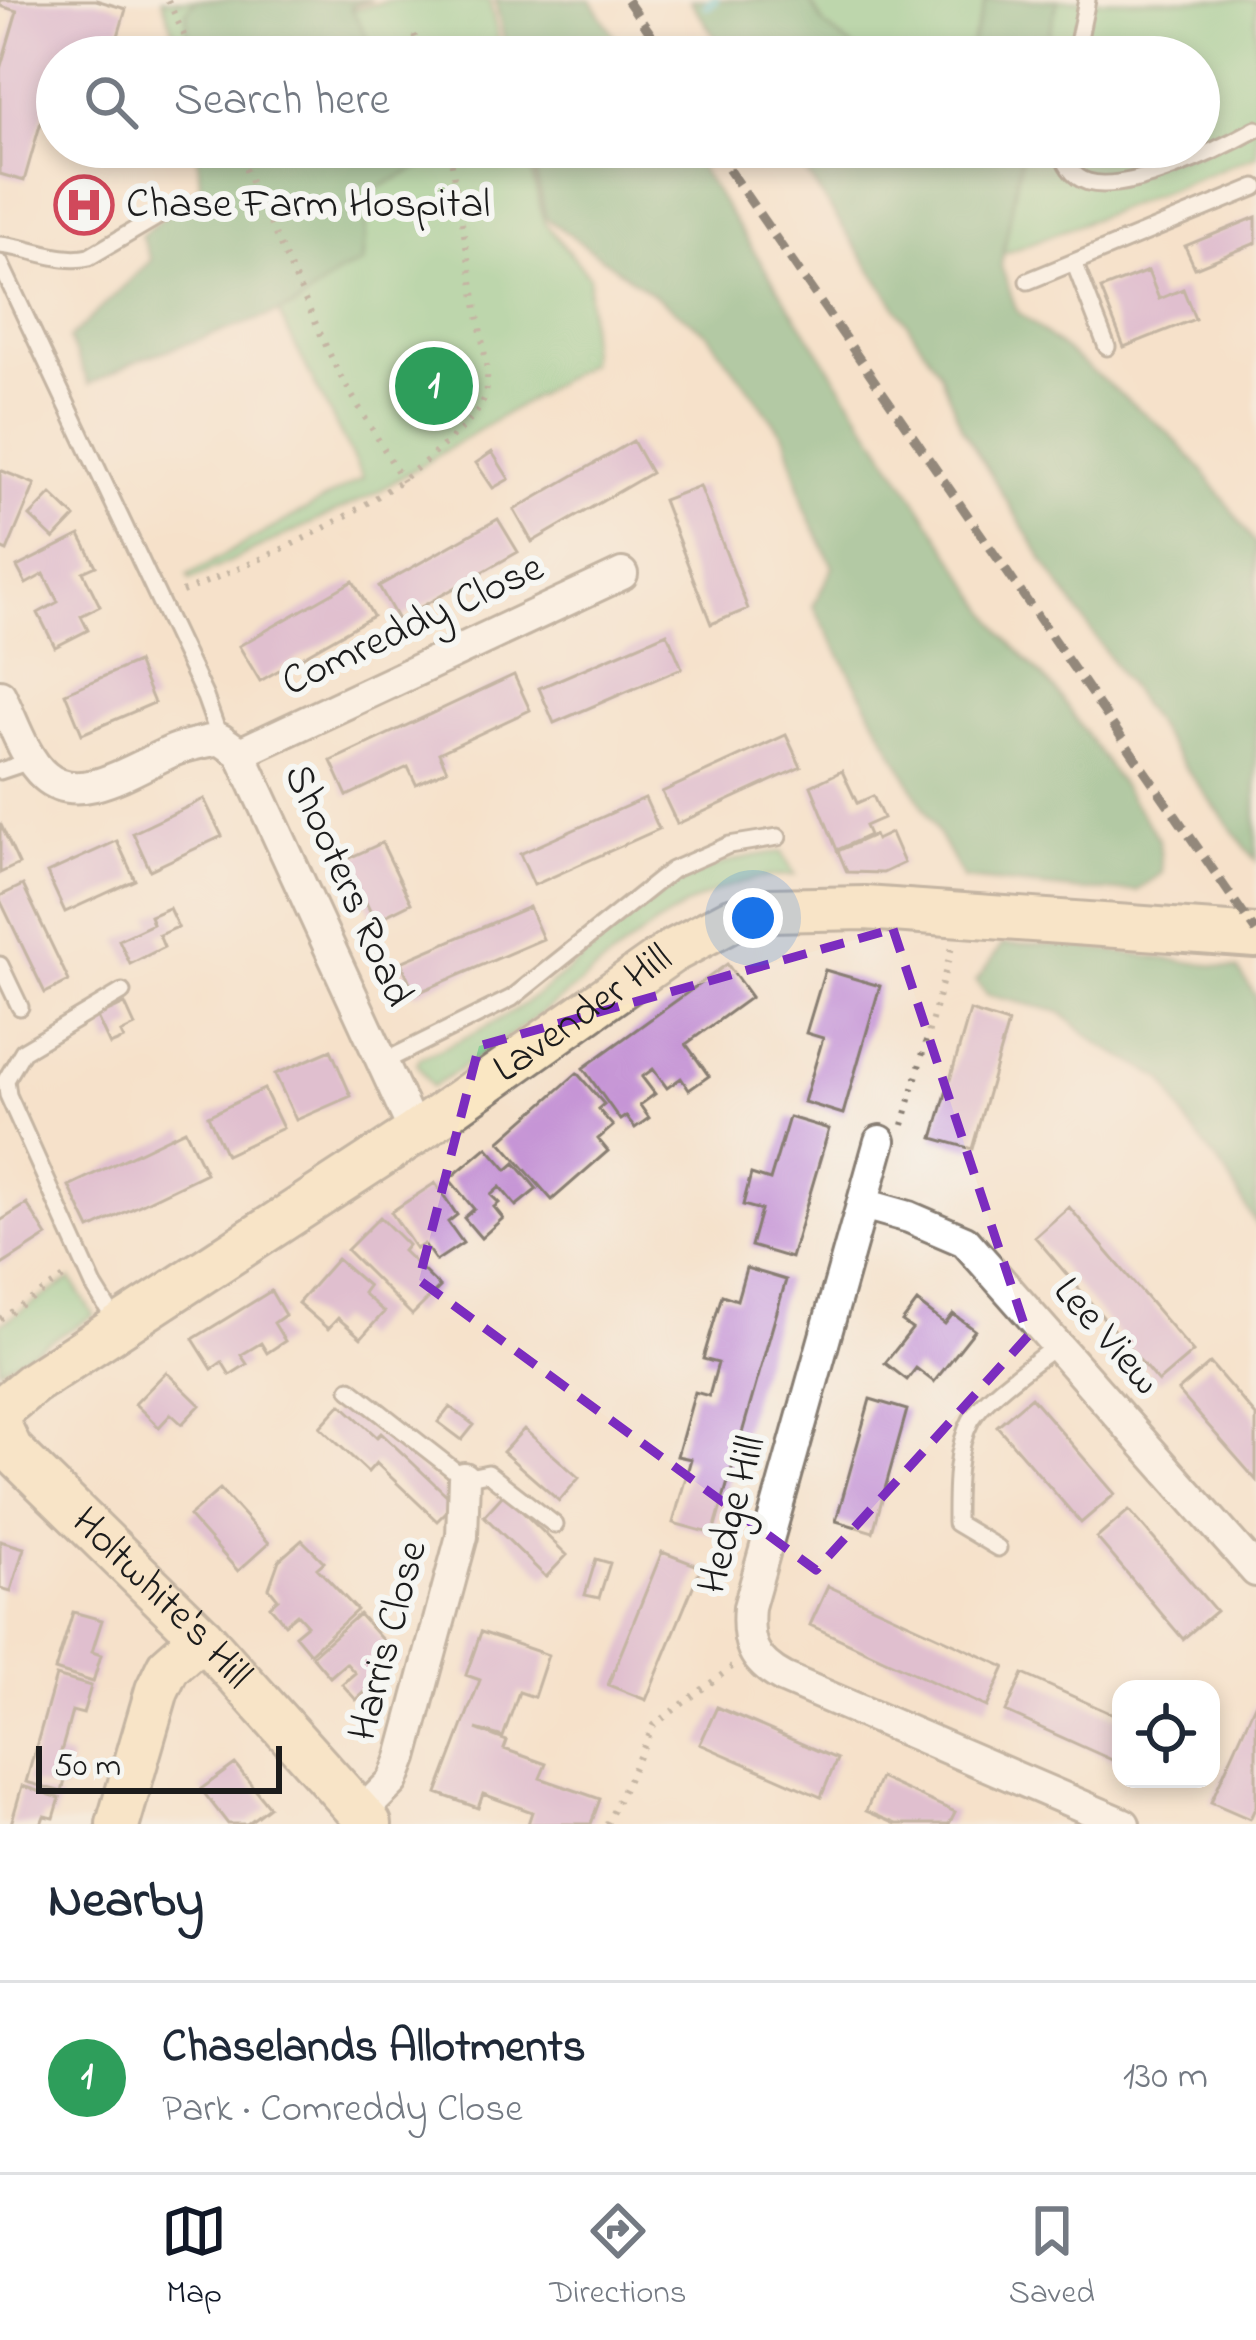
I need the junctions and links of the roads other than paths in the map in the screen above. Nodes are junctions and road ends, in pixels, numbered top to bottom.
1 (1087, 0) edge
2 (1079, 36) edge
3 (1256, 129) edge
4 (1220, 143) edge
5 (1068, 168) edge
6 (1158, 168) edge
7 (1256, 187) edge
8 (167, 211) dead end
9 (0, 245) edge
10 (1074, 262) junction
11 (0, 263) edge
12 (1028, 281) dead end
13 (1107, 347) dead end
14 (622, 574) dead end
15 (0, 694) edge
16 (230, 746) junction
17 (33, 760) junction
18 (0, 771) edge
19 (778, 838) dead end
20 (1256, 937) edge
21 (0, 965) edge
22 (122, 992) dead end
23 (20, 1006) dead end
24 (381, 1064) junction
25 (415, 1133) junction
26 (880, 1141) road end
27 (863, 1204) junction
28 (120, 1328) junction
29 (1057, 1345) junction
30 (350, 1390) dead end
31 (0, 1410) edge
32 (0, 1427) edge
33 (464, 1478) junction
34 (555, 1525) dead end
35 (998, 1548) dead end
36 (1256, 1571) edge
37 (202, 1637) junction
38 (366, 1819) edge
39 (118, 1824) edge
40 (1124, 1824) edge

1 - 2 lane
3 - 4 lane
5 - 6 lane
7 - 10 lane
8 - 9 lane
10 - 12 lane
10 - 13 lane
11 - 16 lane
14 - 16 street, Comreddy Close
15 - 17 street
16 - 17 street
16 - 24 street, Shooters Road
17 - 18 lane
19 - 24 lane
20 - 25 street, Lavender Hill
21 - 23 lane
22 - 28 lane
24 - 25 street, Shooters Road
25 - 28 street, Lavender Hill
26 - 27 street, Hedge Hill
27 - 29 street, Lee View
27 - 40 street, Hedge Hill
28 - 31 street, Lavender Hill
29 - 35 lane
29 - 36 street, Lee View
30 - 33 lane
32 - 37 street, Holtwhite's Hill
33 - 34 lane
33 - 38 street, Harris Close
37 - 38 street, Holtwhite's Hill
37 - 39 street

